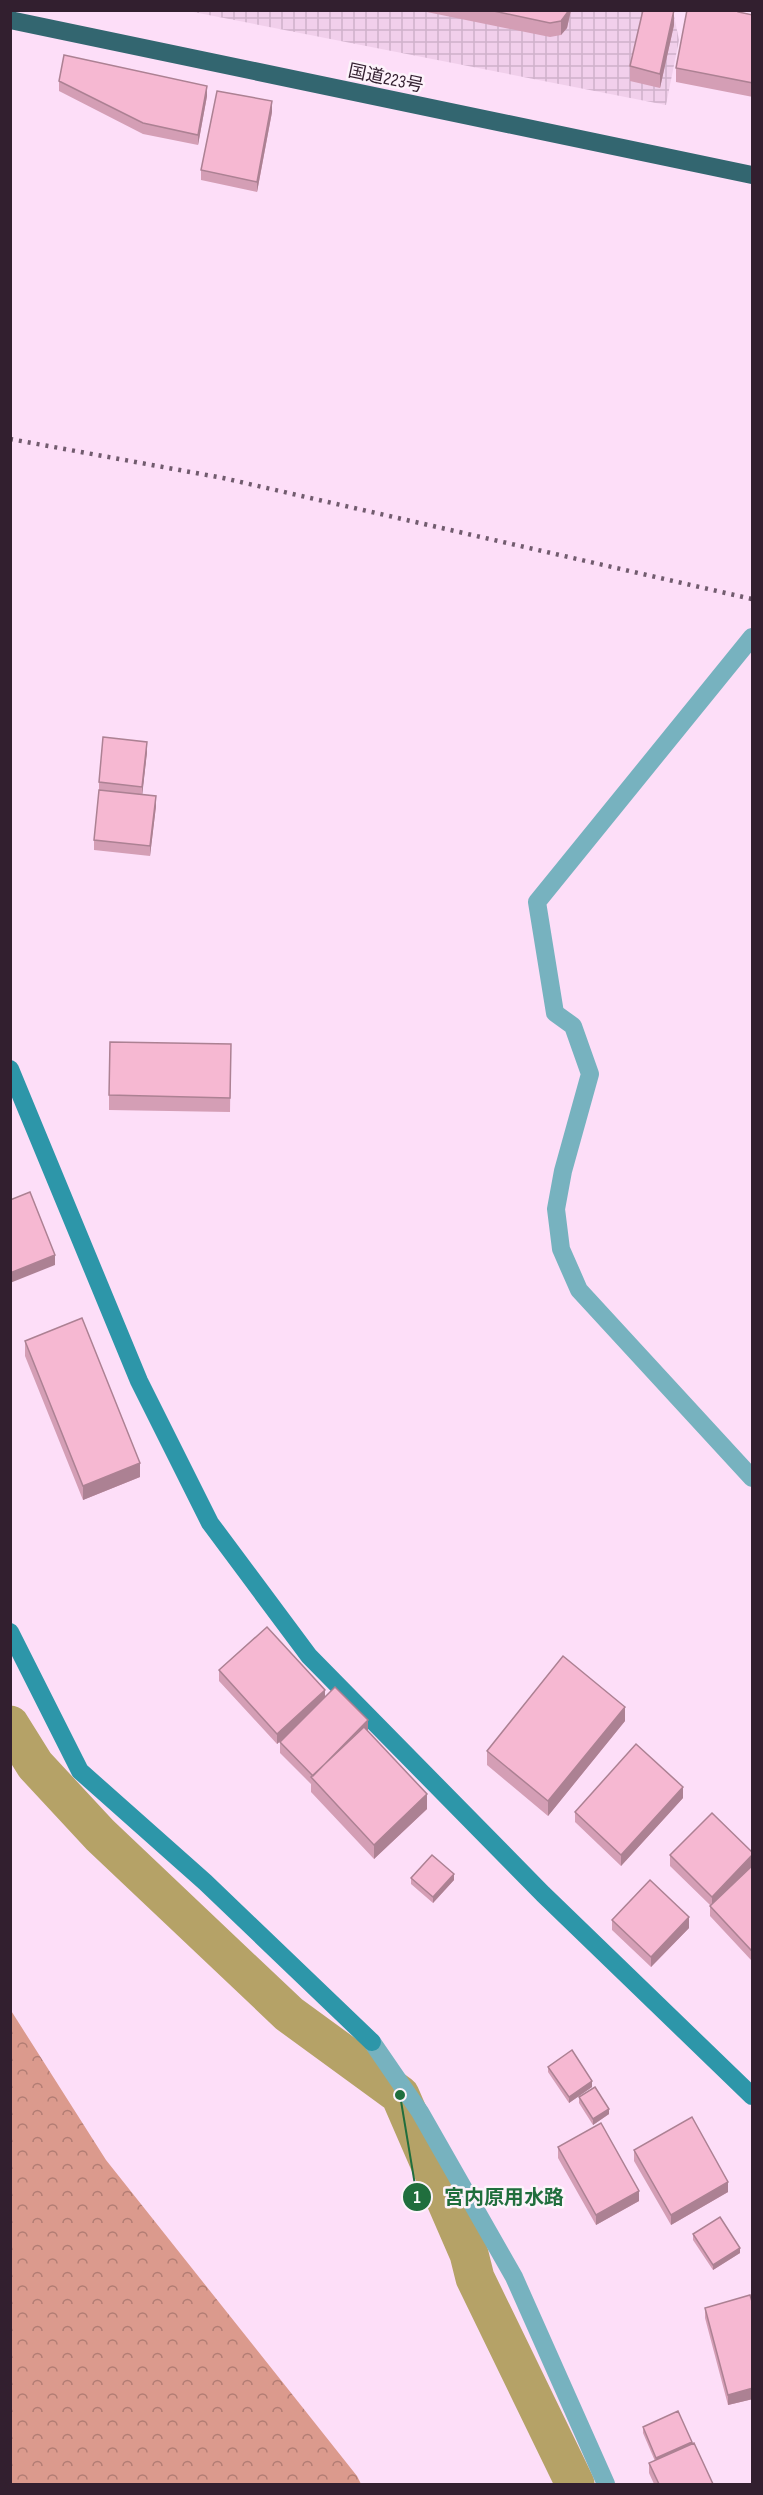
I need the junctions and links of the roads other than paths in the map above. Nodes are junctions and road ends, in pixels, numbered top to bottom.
1 (10, 20) edge
2 (753, 176) edge
3 (753, 637) edge
4 (10, 1069) edge
5 (753, 1478) edge
6 (10, 1632) edge
7 (753, 2096) edge
8 (606, 2484) edge

1 - 2 highway, 国道223号
3 - 5 street
4 - 7 street
6 - 8 street

